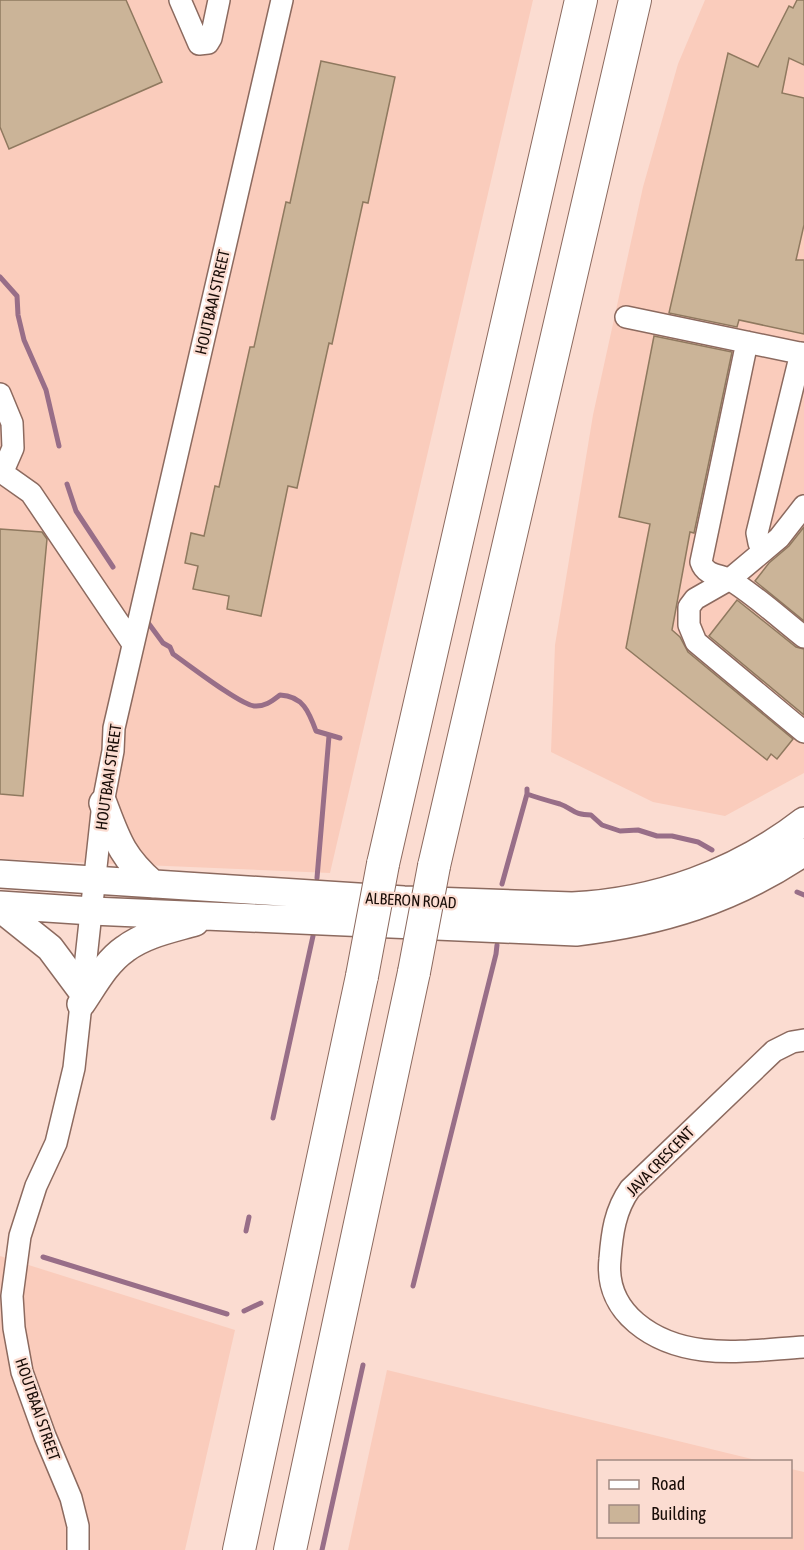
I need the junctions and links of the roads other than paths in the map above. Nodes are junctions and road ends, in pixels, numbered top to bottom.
1 (180, 0) edge
2 (219, 0) edge
3 (282, 0) edge
4 (581, 0) edge
5 (635, 0) edge
6 (643, 0) edge
7 (626, 40) junction
8 (626, 317) dead end
9 (747, 342) junction
10 (803, 353) edge
11 (0, 394) edge
12 (1, 471) edge
13 (804, 506) edge
14 (763, 551) junction
15 (730, 579) junction
16 (804, 637) edge
17 (133, 644) junction
18 (804, 732) edge
19 (103, 802) junction
20 (804, 821) edge
21 (804, 852) edge
22 (0, 874) edge
23 (95, 879) junction
24 (153, 884) junction
25 (0, 907) edge
26 (92, 911) junction
27 (216, 915) junction
28 (82, 998) junction
29 (804, 1040) edge
30 (804, 1347) edge
31 (78, 1550) edge
32 (239, 1550) edge
33 (290, 1550) edge

1 - 2 street
3 - 17 street, HOUTBAAI STREET
4 - 32 highway, bridge
5 - 7 highway
6 - 7 highway
7 - 33 highway, bridge
8 - 9 street
9 - 10 street
9 - 15 street
10 - 14 street
11 - 12 street
12 - 17 street
13 - 14 street
14 - 15 street
15 - 16 street
15 - 18 street
17 - 19 street, HOUTBAAI STREET
19 - 23 street, HOUTBAAI STREET
19 - 24 main road
20 - 24 main road, ALBERON ROAD
21 - 27 main road, ALBERON ROAD
22 - 23 main road, ALBERON ROAD
23 - 24 main road, ALBERON ROAD
23 - 26 street, HOUTBAAI STREET
25 - 26 main road, ALBERON ROAD
25 - 28 main road
26 - 27 main road, ALBERON ROAD
26 - 28 street, HOUTBAAI STREET
27 - 28 main road
28 - 31 street, HOUTBAAI STREET
29 - 30 street, JAVA CRESCENT

